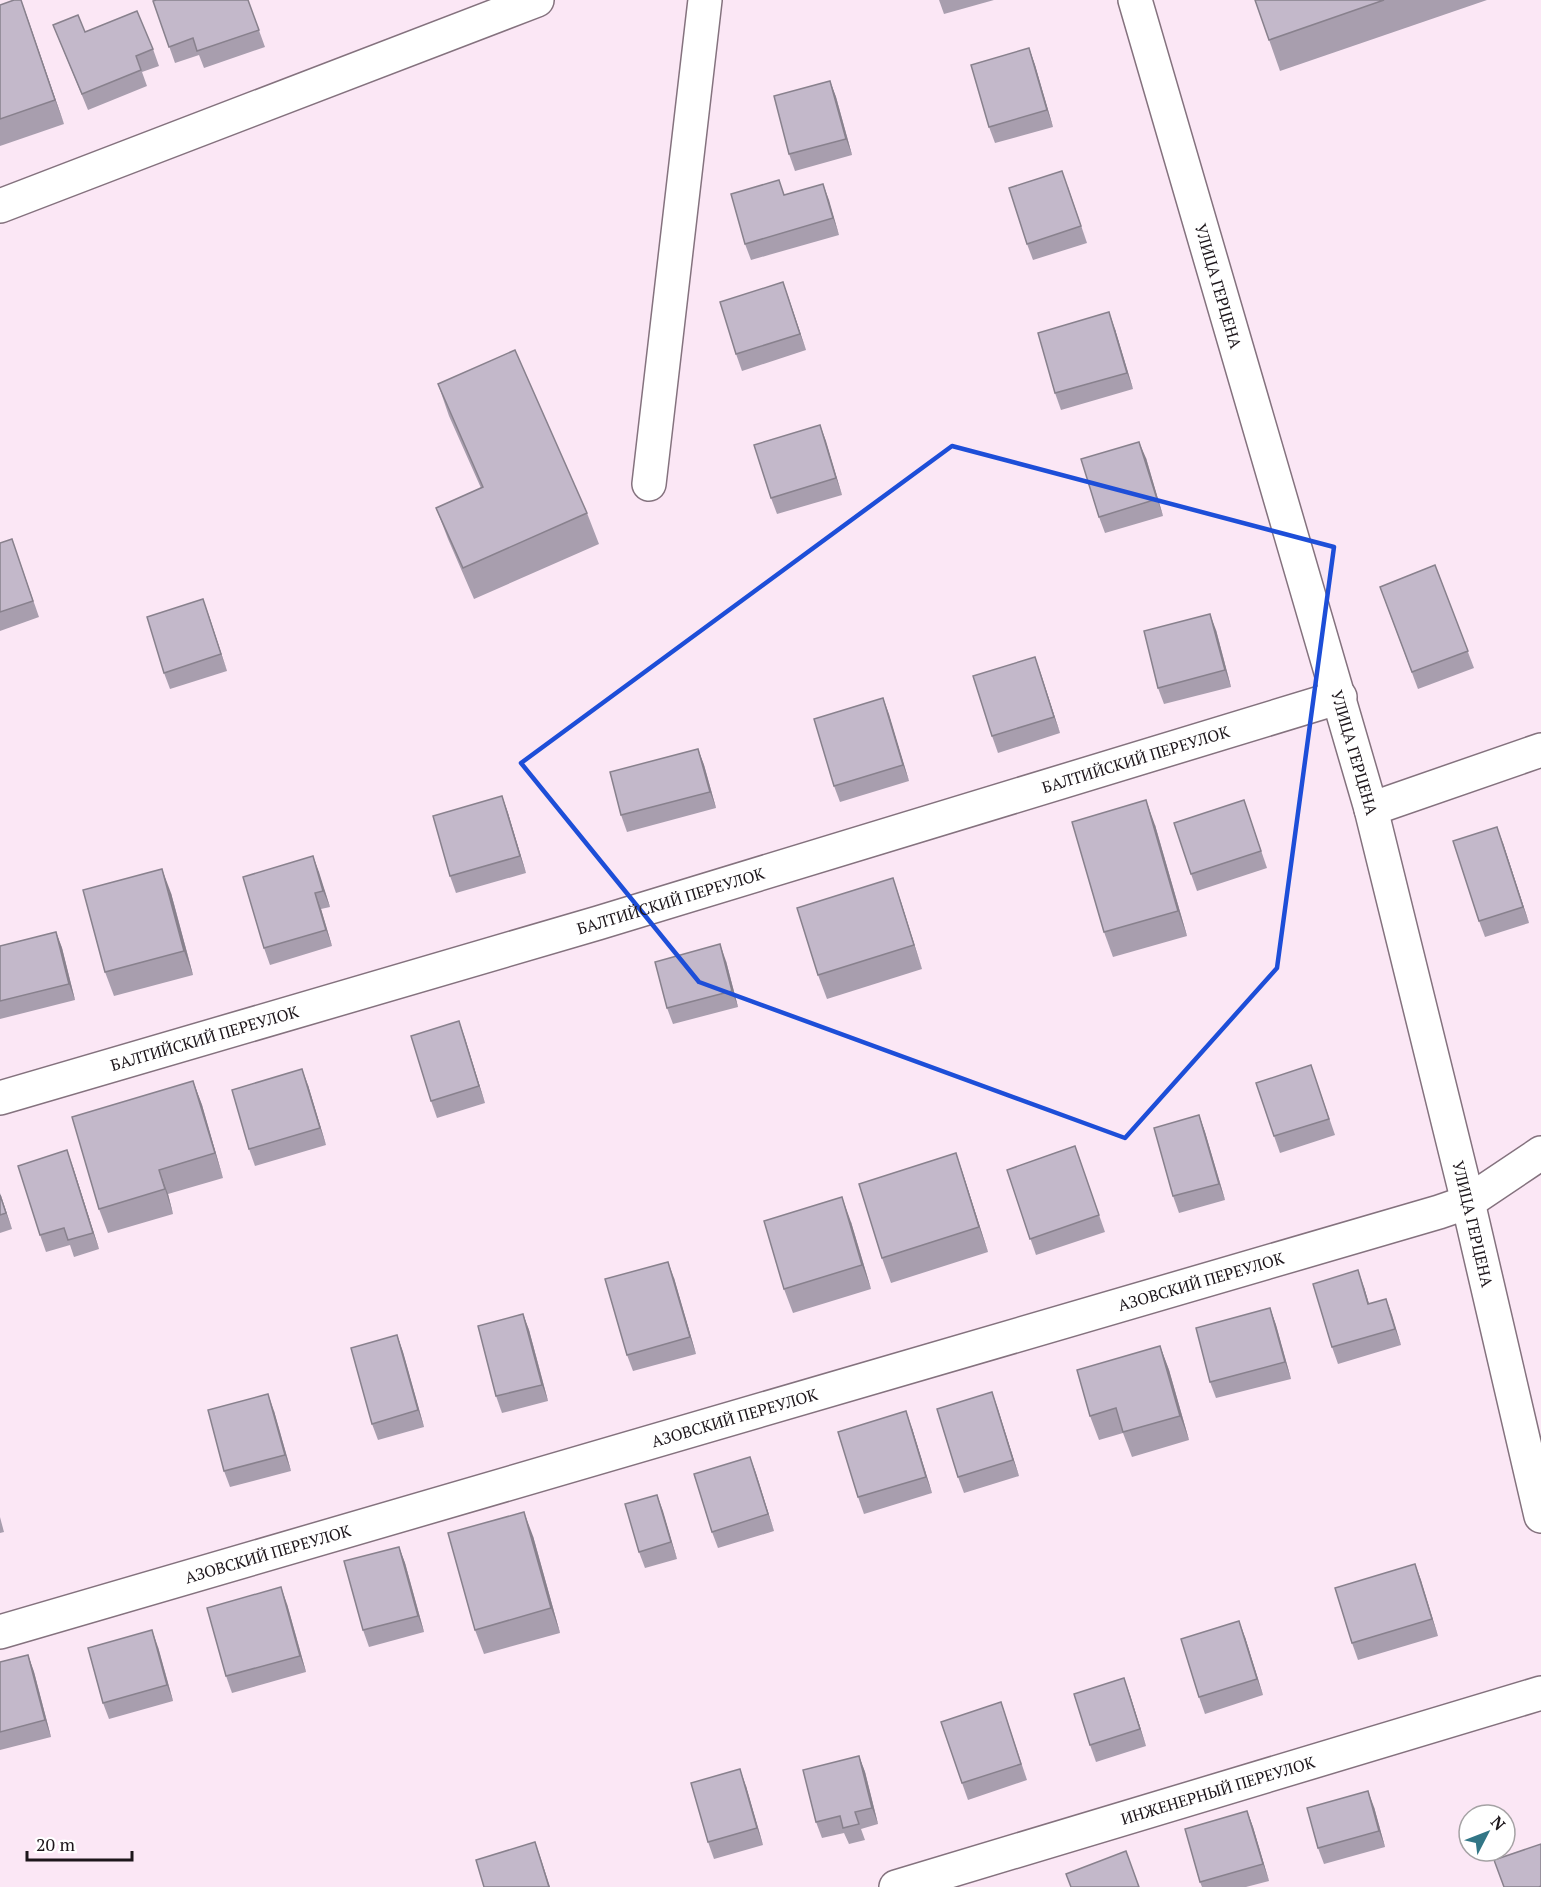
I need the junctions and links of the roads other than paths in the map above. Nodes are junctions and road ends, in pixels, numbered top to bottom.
1 (537, 0) edge
2 (705, 0) edge
3 (1135, 0) edge
4 (0, 206) edge
5 (649, 484) dead end
6 (1340, 697) junction
7 (1541, 750) edge
8 (1371, 809) junction
9 (0, 1098) edge
10 (1541, 1153) edge
11 (1468, 1202) junction
12 (1541, 1516) edge
13 (0, 1632) edge
14 (1541, 1693) edge
15 (896, 1887) edge

1 - 4 street
2 - 5 street
3 - 6 street, УЛИЦА ГЕРЦЕНА
6 - 8 street, УЛИЦА ГЕРЦЕНА
6 - 9 street, БАЛТИЙСКИЙ ПЕРЕУЛОК
7 - 8 street
8 - 11 street, УЛИЦА ГЕРЦЕНА
10 - 11 street, АЗОВСКИЙ ПЕРЕУЛОК
11 - 12 street, УЛИЦА ГЕРЦЕНА
11 - 13 street, АЗОВСКИЙ ПЕРЕУЛОК
14 - 15 street, ИНЖЕНЕРНЫЙ ПЕРЕУЛОК

